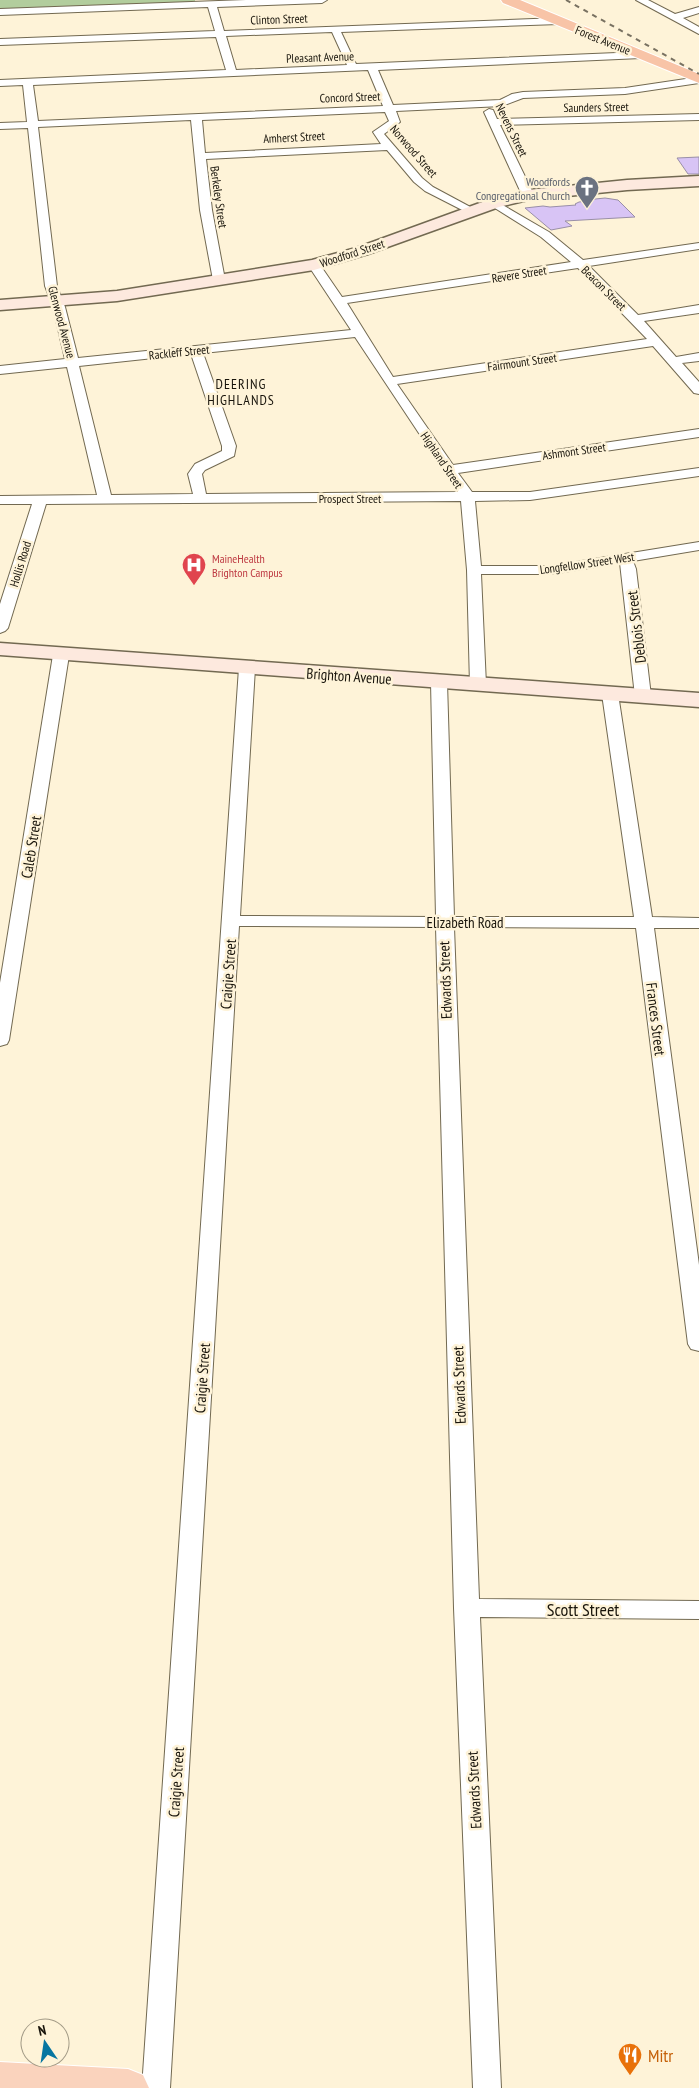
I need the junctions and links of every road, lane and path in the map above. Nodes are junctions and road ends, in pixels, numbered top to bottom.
1 (322, 0) edge
2 (508, 0) edge
3 (641, 0) edge
4 (212, 5) junction
5 (699, 10) edge
6 (0, 12) edge
7 (674, 18) junction
8 (558, 21) junction
9 (335, 29) junction
10 (699, 31) edge
11 (221, 34) junction
12 (0, 42) edge
13 (641, 55) junction
14 (353, 68) junction
15 (372, 68) junction
16 (232, 74) junction
17 (699, 79) edge
18 (28, 82) junction
19 (0, 84) edge
20 (485, 104) junction
21 (388, 108) junction
22 (196, 116) junction
23 (699, 117) edge
24 (494, 122) junction
25 (34, 124) junction
26 (0, 126) edge
27 (390, 146) junction
28 (200, 156) junction
29 (699, 181) edge
30 (528, 195) junction
31 (494, 203) junction
32 (470, 211) junction
33 (699, 246) edge
34 (314, 265) junction
35 (580, 265) junction
36 (219, 280) junction
37 (56, 301) junction
38 (339, 301) junction
39 (0, 305) edge
40 (699, 309) edge
41 (634, 319) junction
42 (358, 333) junction
43 (655, 342) junction
44 (196, 350) junction
45 (699, 357) edge
46 (673, 361) junction
47 (73, 363) junction
48 (0, 370) edge
49 (389, 381) junction
50 (699, 390) edge
51 (699, 433) edge
52 (449, 470) junction
53 (699, 472) edge
54 (200, 497) junction
55 (468, 497) junction
56 (0, 500) edge
57 (40, 500) junction
58 (105, 500) junction
59 (699, 546) edge
60 (625, 558) junction
61 (474, 570) junction
62 (0, 628) edge
63 (0, 649) edge
64 (61, 655) junction
65 (247, 668) junction
66 (439, 682) junction
67 (478, 685) junction
68 (610, 694) junction
69 (643, 696) junction
70 (699, 700) edge
71 (232, 921) junction
72 (443, 922) junction
73 (644, 923) junction
74 (699, 923) edge
75 (0, 1040) edge
76 (699, 1344) edge
77 (466, 1608) junction
78 (699, 1610) edge
79 (6, 2083) edge
80 (128, 2088) edge
81 (156, 2088) edge
82 (487, 2088) edge

1 - 4 street
2 - 8 highway, Forest Avenue
3 - 7 street
4 - 6 street
4 - 11 street
5 - 7 street
7 - 10 street
8 - 9 street, Clinton Street
8 - 13 highway, Forest Avenue
9 - 11 street, Clinton Street
9 - 14 street
11 - 12 street, Clinton Street
11 - 16 street
13 - 15 street, Pleasant Avenue
13 - 17 highway, Forest Avenue
14 - 15 street, Pleasant Avenue
14 - 16 street, Pleasant Avenue
15 - 21 street, Norwood Street
16 - 18 street, Pleasant Avenue
17 - 20 street, Concord Street
18 - 19 street, Pleasant Avenue
18 - 25 street, Glenwood Avenue
20 - 21 street, Concord Street
20 - 24 street, Nevens Street
21 - 22 street, Concord Street
21 - 27 street, Norwood Street
22 - 25 street, Concord Street
22 - 28 street, Berkeley Street
23 - 24 street, Saunders Street
24 - 30 street, Nevens Street
25 - 26 street, Concord Street
25 - 37 street, Glenwood Avenue
27 - 28 street, Amherst Street
27 - 32 street, Norwood Street
28 - 36 street, Berkeley Street
29 - 30 main road, Woodford Street
30 - 31 main road, Woodford Street
31 - 32 main road, Woodford Street
31 - 35 street, Beacon Street
32 - 34 main road, Woodford Street
33 - 35 street, Revere Street
34 - 36 main road, Woodford Street
34 - 38 street, Highland Street
35 - 38 street, Revere Street
35 - 41 street, Beacon Street
36 - 37 main road, Woodford Street
37 - 39 main road, Woodford Street
37 - 47 street, Glenwood Avenue
38 - 42 street, Highland Street
40 - 41 street
41 - 43 street, Beacon Street
42 - 44 street, Rackleff Street
42 - 49 street, Highland Street
43 - 46 street, Beacon Street
43 - 49 street, Fairmount Street
44 - 47 street, Rackleff Street
44 - 54 street
45 - 46 street
46 - 50 street, Beacon Street
47 - 48 street, Rackleff Street
47 - 58 street, Glenwood Avenue
49 - 52 street, Highland Street
51 - 52 street, Ashmont Street
52 - 55 street, Highland Street
53 - 55 street, Prospect Street
54 - 55 street, Prospect Street
54 - 58 street, Prospect Street
55 - 61 street, Highland Street
56 - 57 street, Prospect Street
57 - 58 street, Prospect Street
57 - 62 street, Hollis Road
59 - 60 street, Longfellow Street West
60 - 61 street, Longfellow Street West
60 - 69 street, Deblois Street
61 - 67 street, Highland Street
63 - 64 main road, Brighton Avenue
64 - 65 main road, Brighton Avenue
64 - 75 street, Caleb Street
65 - 66 main road, Brighton Avenue
65 - 71 street, Craigie Street
66 - 67 main road, Brighton Avenue
66 - 72 street, Edwards Street
67 - 68 main road, Brighton Avenue
68 - 69 main road, Brighton Avenue
68 - 73 street, Frances Street
69 - 70 main road, Brighton Avenue
71 - 72 street, Elizabeth Road
71 - 81 street, Craigie Street
72 - 73 street, Elizabeth Road
72 - 77 street, Edwards Street
73 - 74 street, Elizabeth Road
73 - 76 street, Frances Street
77 - 78 street, Scott Street
77 - 82 street, Edwards Street
79 - 80 main road

